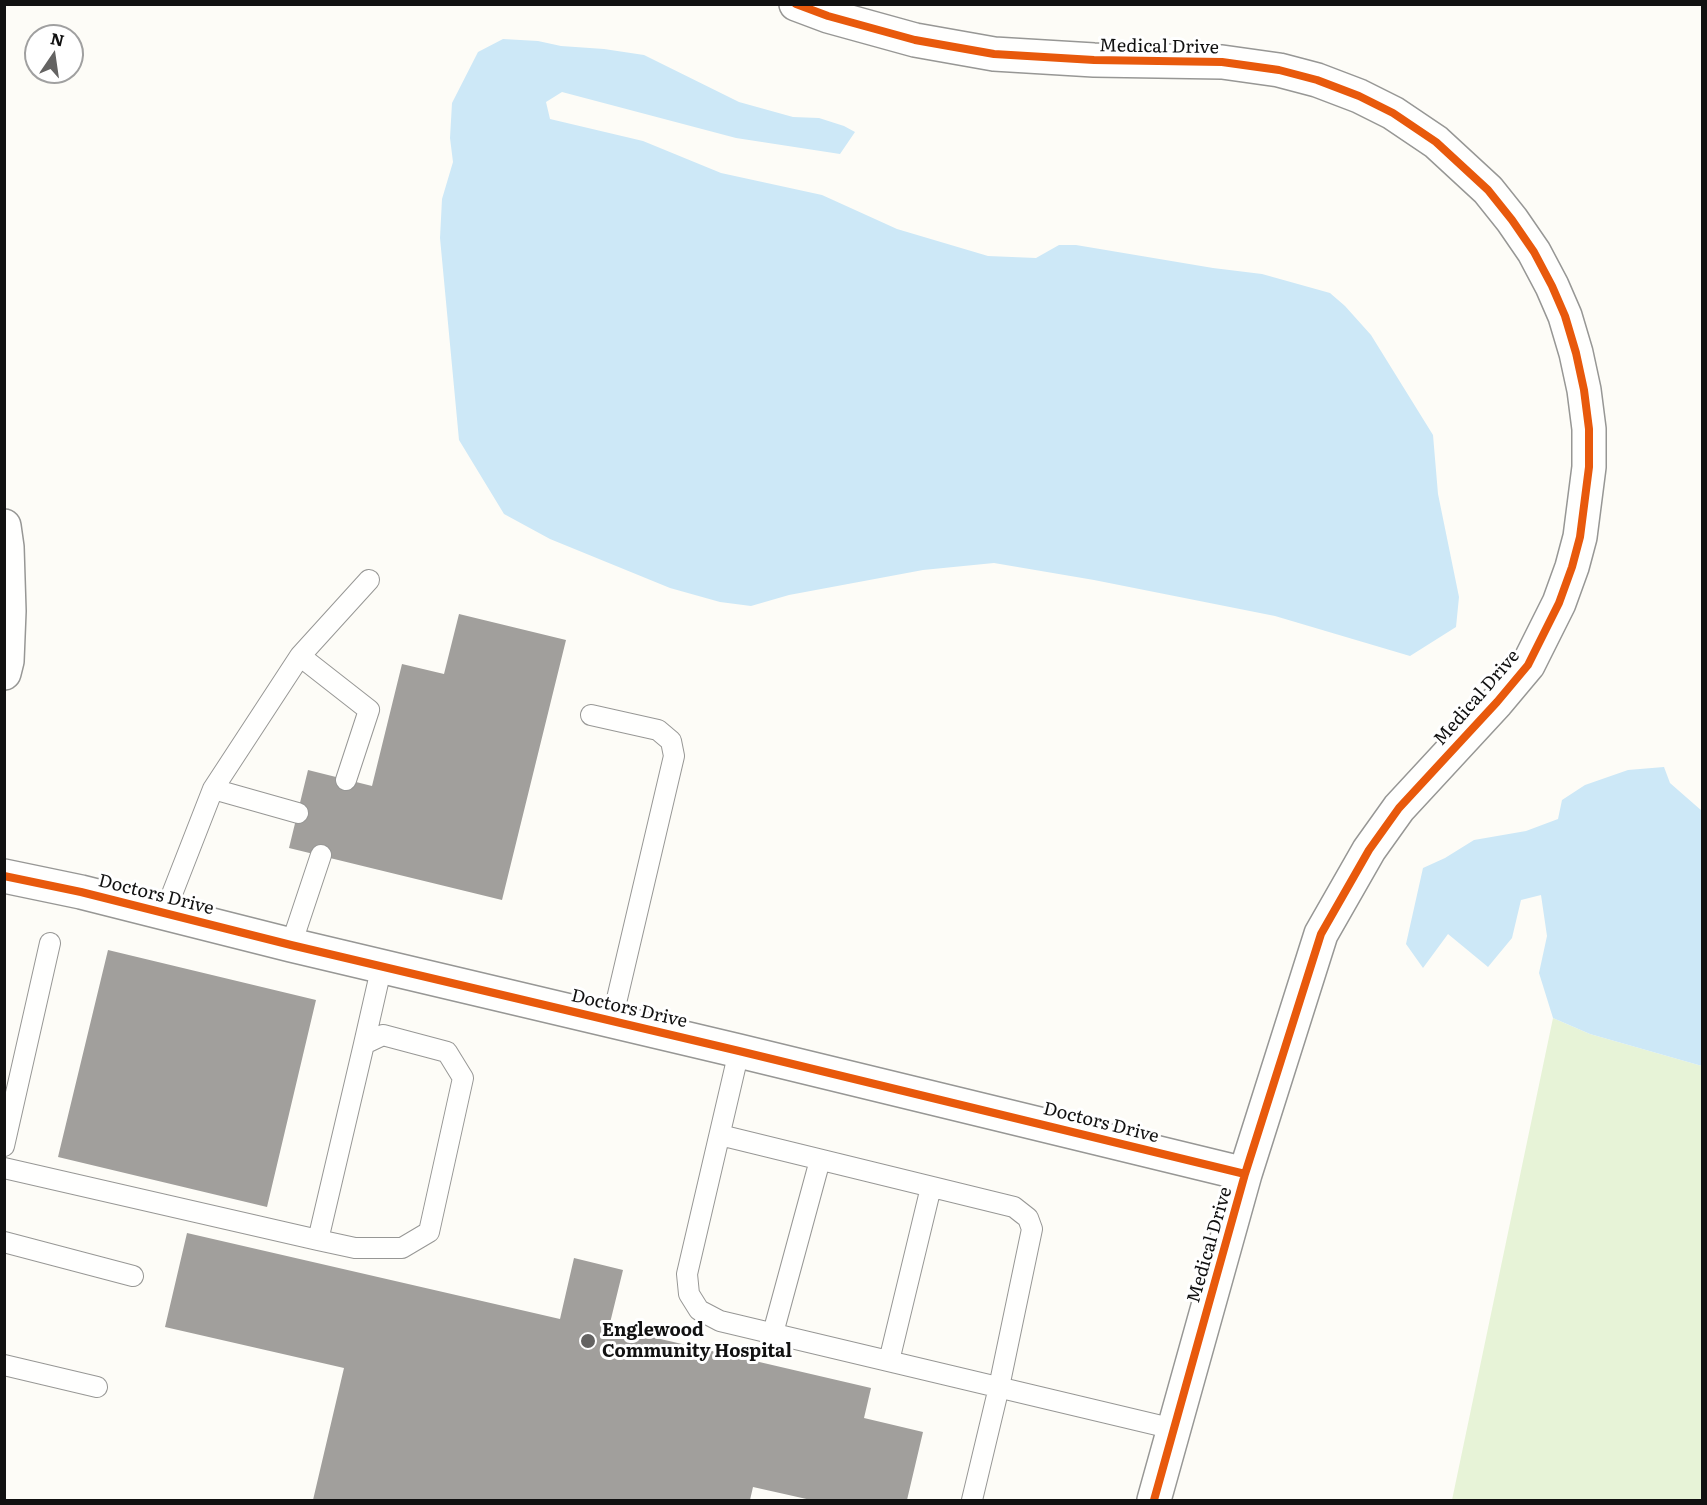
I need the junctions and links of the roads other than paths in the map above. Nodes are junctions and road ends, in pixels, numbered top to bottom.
1 (796, 4) edge
2 (4, 526) edge
3 (369, 580) dead end
4 (300, 656) junction
5 (4, 673) edge
6 (591, 715) dead end
7 (346, 780) dead end
8 (213, 789) junction
9 (298, 813) dead end
10 (321, 855) dead end
11 (4, 876) edge
12 (165, 912) junction
13 (51, 943) dead end
14 (291, 945) junction
15 (382, 965) junction
16 (612, 1020) junction
17 (364, 1044) junction
18 (739, 1051) junction
19 (720, 1135) junction
20 (4, 1146) edge
21 (820, 1160) junction
22 (4, 1168) edge
23 (1245, 1174) junction
24 (931, 1187) junction
25 (318, 1240) junction
26 (4, 1242) edge
27 (133, 1276) dead end
28 (773, 1334) junction
29 (889, 1361) junction
30 (4, 1365) edge
31 (97, 1387) dead end
32 (999, 1388) junction
33 (1174, 1429) junction
34 (972, 1500) edge
35 (1154, 1500) edge

1 - 23 street, Medical Drive
2 - 5 street
3 - 4 lane
4 - 7 lane
4 - 8 lane
6 - 16 lane
8 - 9 lane
8 - 12 lane
10 - 14 lane
11 - 12 street, Doctors Drive
12 - 14 street, Doctors Drive
13 - 20 lane
14 - 15 street, Doctors Drive
15 - 16 street, Doctors Drive
15 - 17 lane
16 - 18 street, Doctors Drive
17 - 25 lane
17 - 25 lane
18 - 19 lane
18 - 23 street, Doctors Drive
19 - 21 lane
19 - 28 lane
21 - 24 lane
21 - 28 lane
22 - 25 lane
23 - 33 street, Medical Drive
24 - 29 lane
24 - 32 lane
26 - 27 lane
28 - 29 lane
29 - 32 lane
30 - 31 lane
32 - 33 lane
32 - 34 lane
33 - 35 street, Medical Drive

